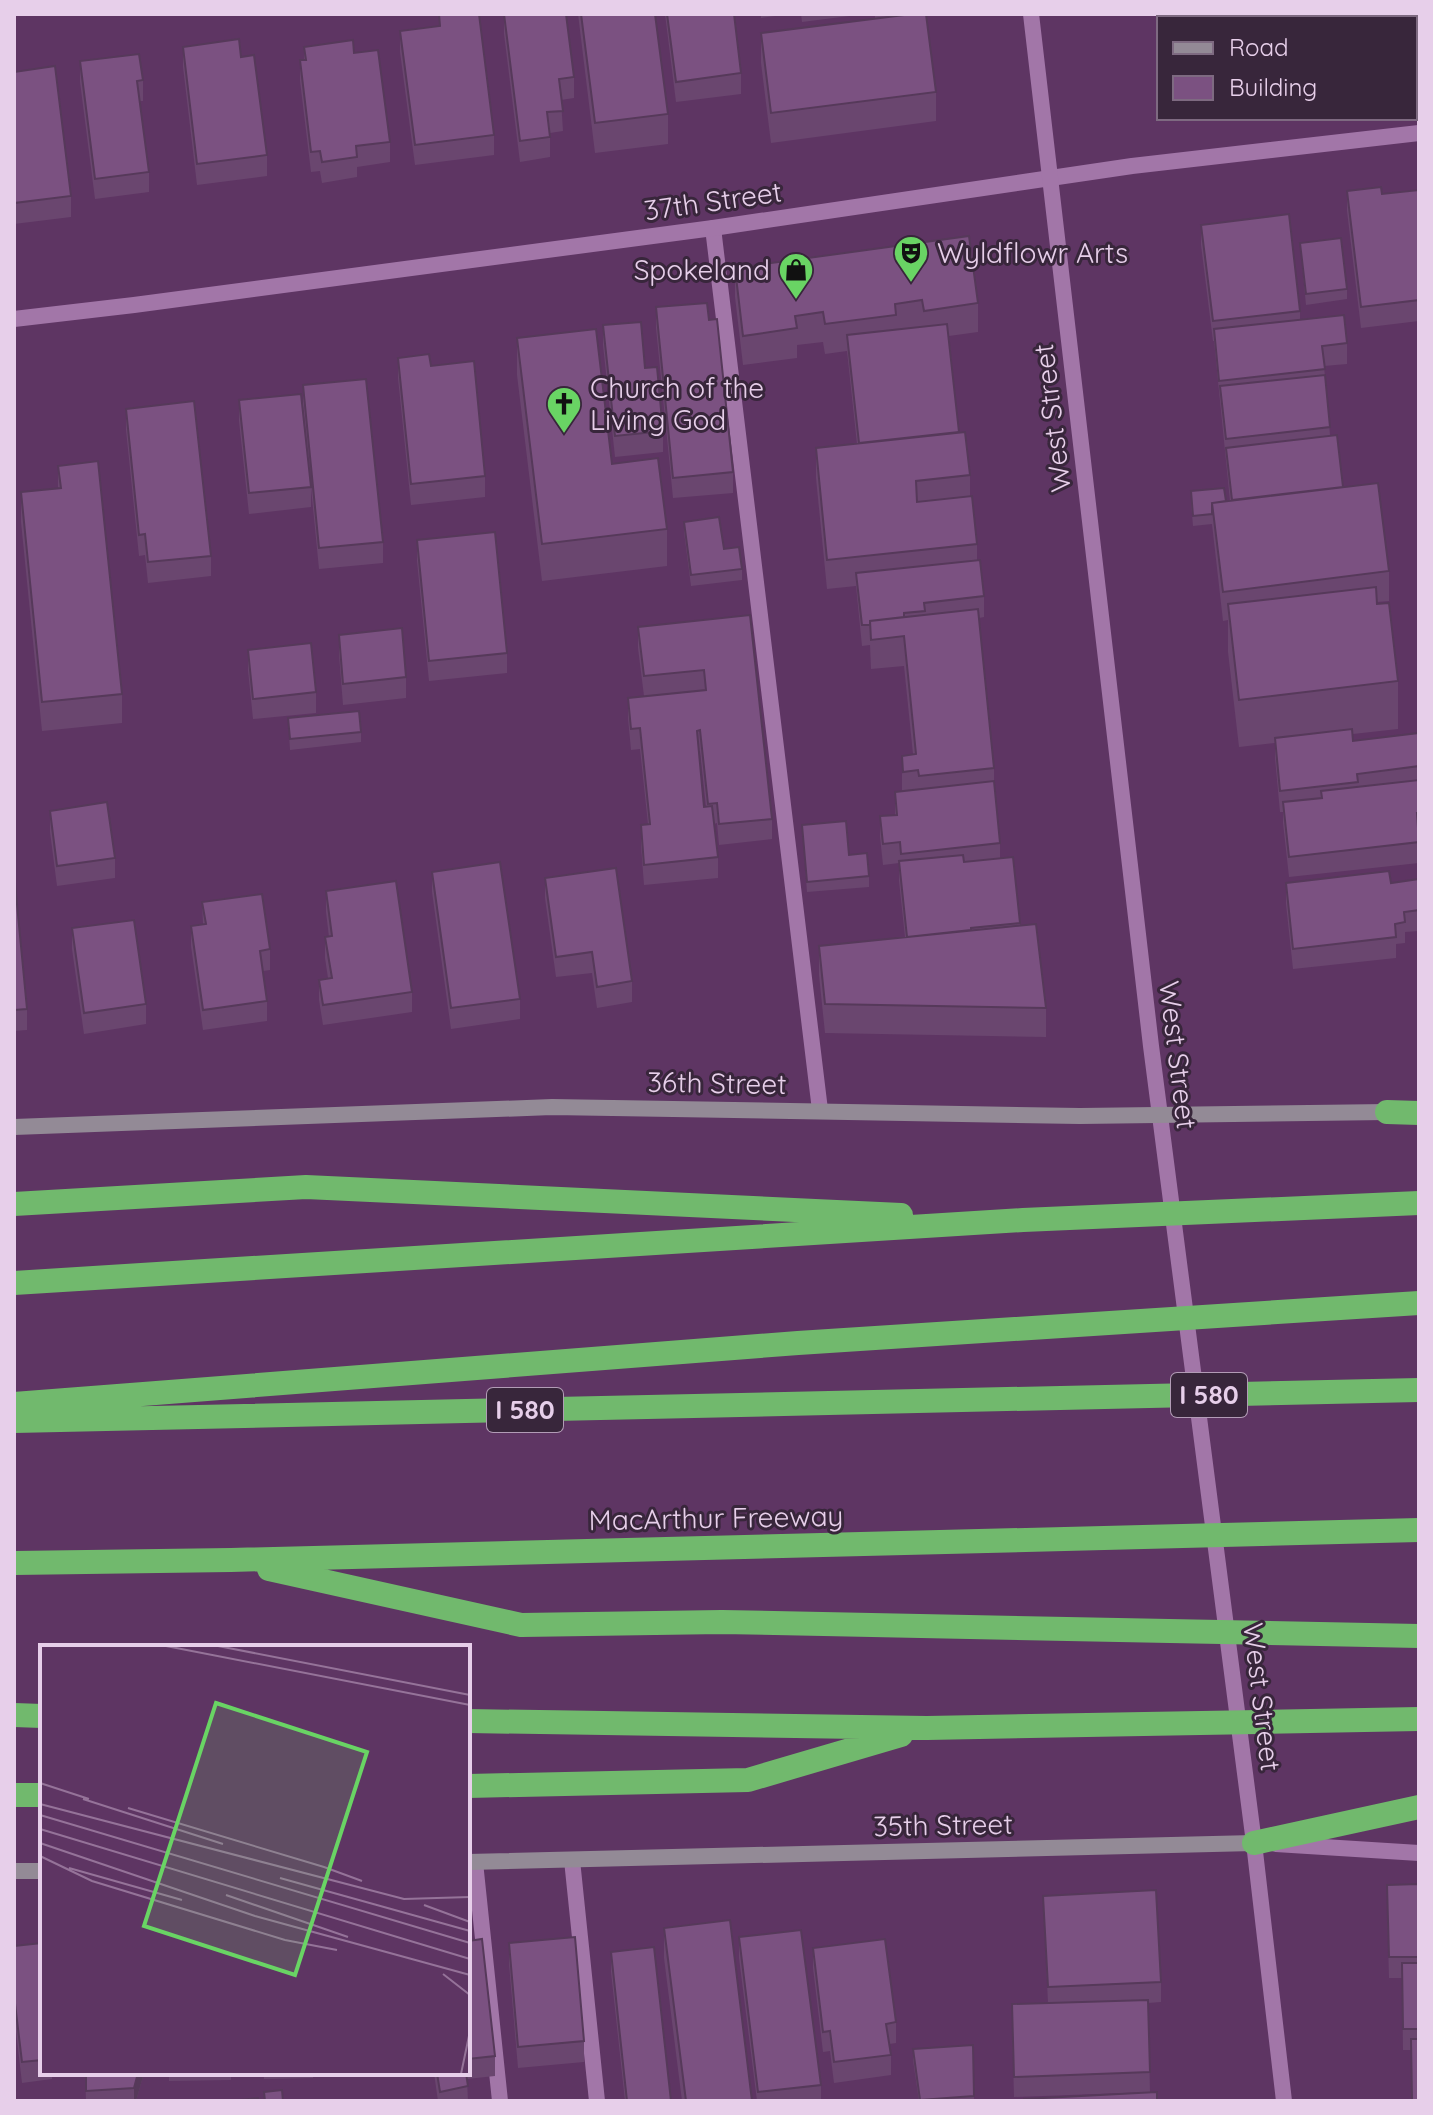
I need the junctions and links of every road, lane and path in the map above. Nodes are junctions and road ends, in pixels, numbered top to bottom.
1 (1031, 14) edge
2 (1419, 133) edge
3 (1050, 177) junction
4 (713, 228) junction
5 (14, 319) edge
6 (820, 1110) junction
7 (1419, 1111) edge
8 (1387, 1112) joint
9 (1160, 1115) junction
10 (14, 1127) edge
11 (1419, 1203) edge
12 (14, 1204) edge
13 (1023, 1220) junction
14 (14, 1283) edge
15 (1419, 1303) edge
16 (1419, 1390) edge
17 (14, 1404) edge
18 (14, 1421) edge
19 (1419, 1530) edge
20 (231, 1560) junction
21 (14, 1563) edge
22 (1419, 1636) edge
23 (14, 1715) edge
24 (40, 1716) edge
25 (1419, 1719) edge
26 (470, 1721) edge
27 (927, 1728) junction
28 (470, 1786) edge
29 (14, 1795) edge
30 (40, 1795) edge
31 (1419, 1807) edge
32 (1254, 1843) junction
33 (1419, 1853) edge
34 (572, 1860) junction
35 (472, 1862) edge
36 (14, 1871) edge
37 (40, 1871) edge
38 (500, 2101) edge
39 (597, 2101) edge
40 (1284, 2101) edge

1 - 3 street, West Street
2 - 3 street, 37th Street
3 - 4 street, 37th Street
3 - 9 street, West Street
4 - 5 street, 37th Street
4 - 6 street
6 - 9 main road, 36th Street
6 - 10 main road, 36th Street
7 - 8 highway
8 - 9 main road, 36th Street
9 - 32 street, West Street
11 - 13 highway
12 - 13 highway
13 - 14 highway
15 - 17 highway
16 - 18 highway, I 580
19 - 20 highway, MacArthur Freeway
20 - 21 highway, MacArthur Freeway
20 - 22 highway
23 - 24 highway
25 - 27 highway
26 - 27 highway
27 - 28 highway
29 - 30 highway
31 - 32 highway
32 - 33 street, 35th Street
32 - 34 main road, 35th Street
32 - 40 street, West Street
34 - 35 main road, 35th Street
34 - 39 street
35 - 38 street
36 - 37 main road

